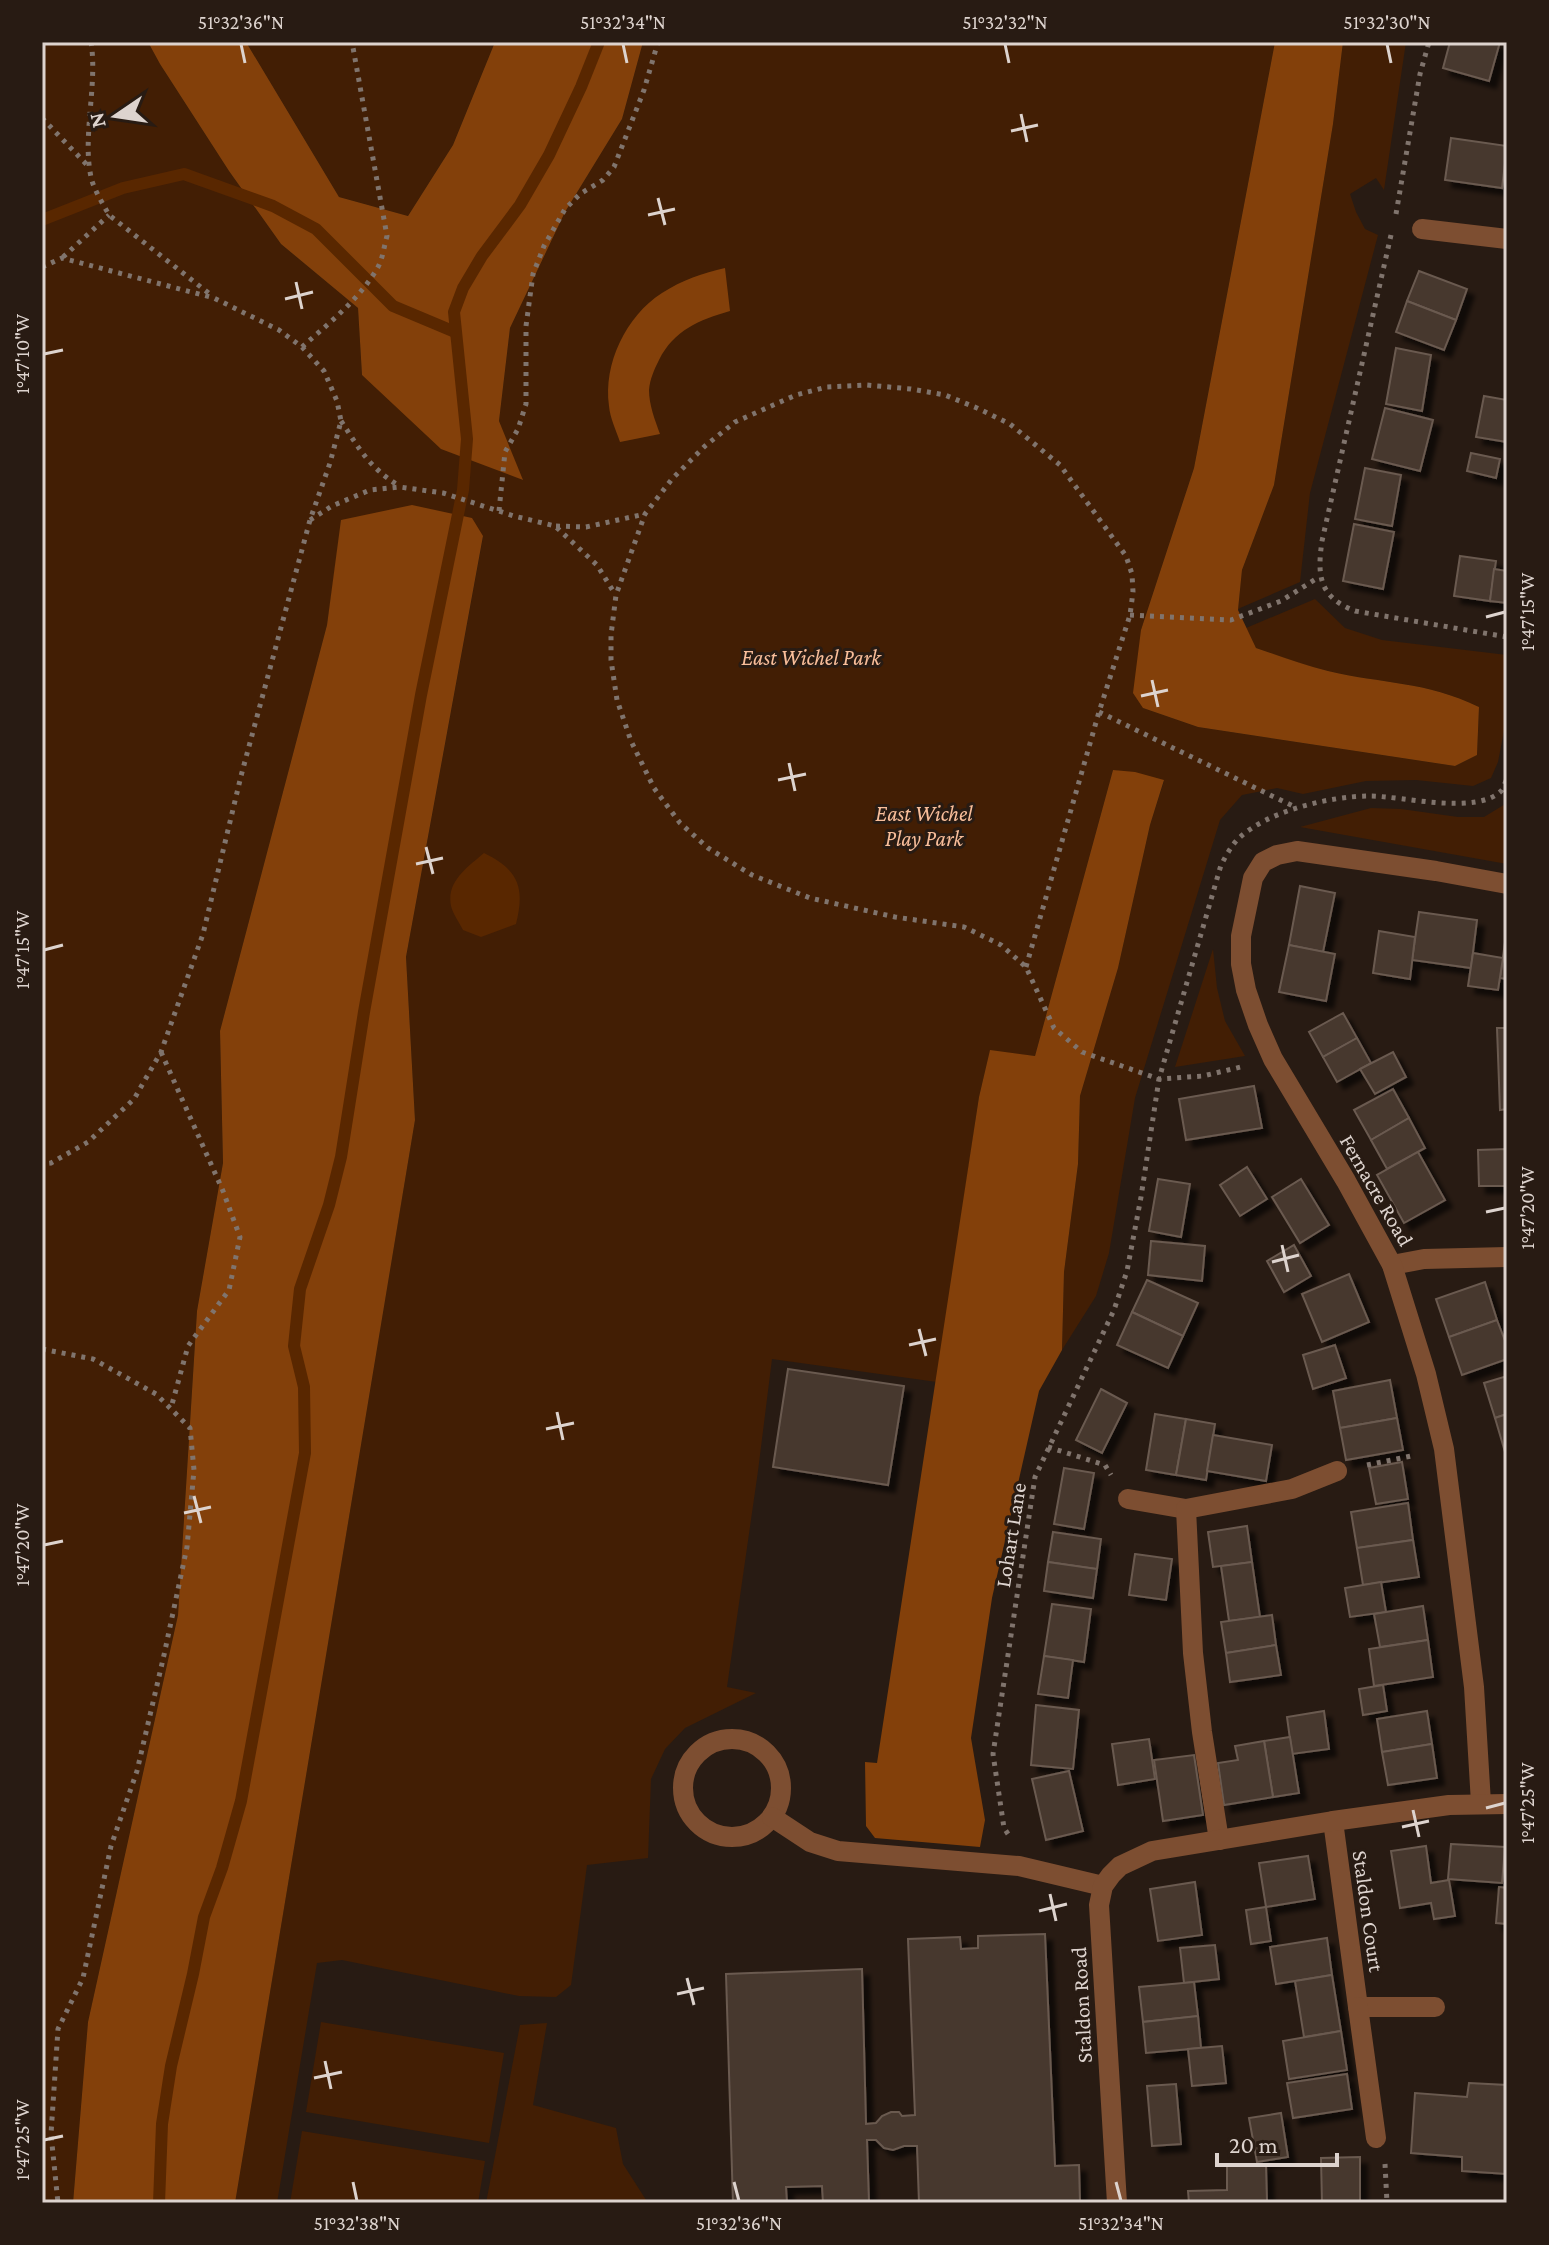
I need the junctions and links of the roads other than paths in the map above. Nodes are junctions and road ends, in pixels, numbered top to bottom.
1 (1422, 229) dead end
2 (1507, 239) edge
3 (1507, 884) edge
4 (1507, 1257) edge
5 (1392, 1265) junction
6 (1337, 1471) road end
7 (1128, 1499) road end
8 (1186, 1509) junction
9 (1481, 1803) junction
10 (1507, 1804) edge
11 (772, 1817) junction
12 (1333, 1821) junction
13 (1219, 1840) junction
14 (1103, 1886) junction
15 (1358, 2007) junction
16 (1435, 2007) dead end
17 (1376, 2138) dead end
18 (1117, 2203) edge

1 - 2 street
3 - 5 street, Fernacre Road
4 - 5 street
5 - 9 street, Fernacre Road
6 - 8 street
7 - 8 street
8 - 13 street
9 - 10 street
9 - 12 street
11 - 11 street
11 - 14 street
12 - 13 street
12 - 15 street, Staldon Court
13 - 14 street
14 - 18 street, Staldon Road
15 - 16 street
15 - 17 street, Staldon Court

